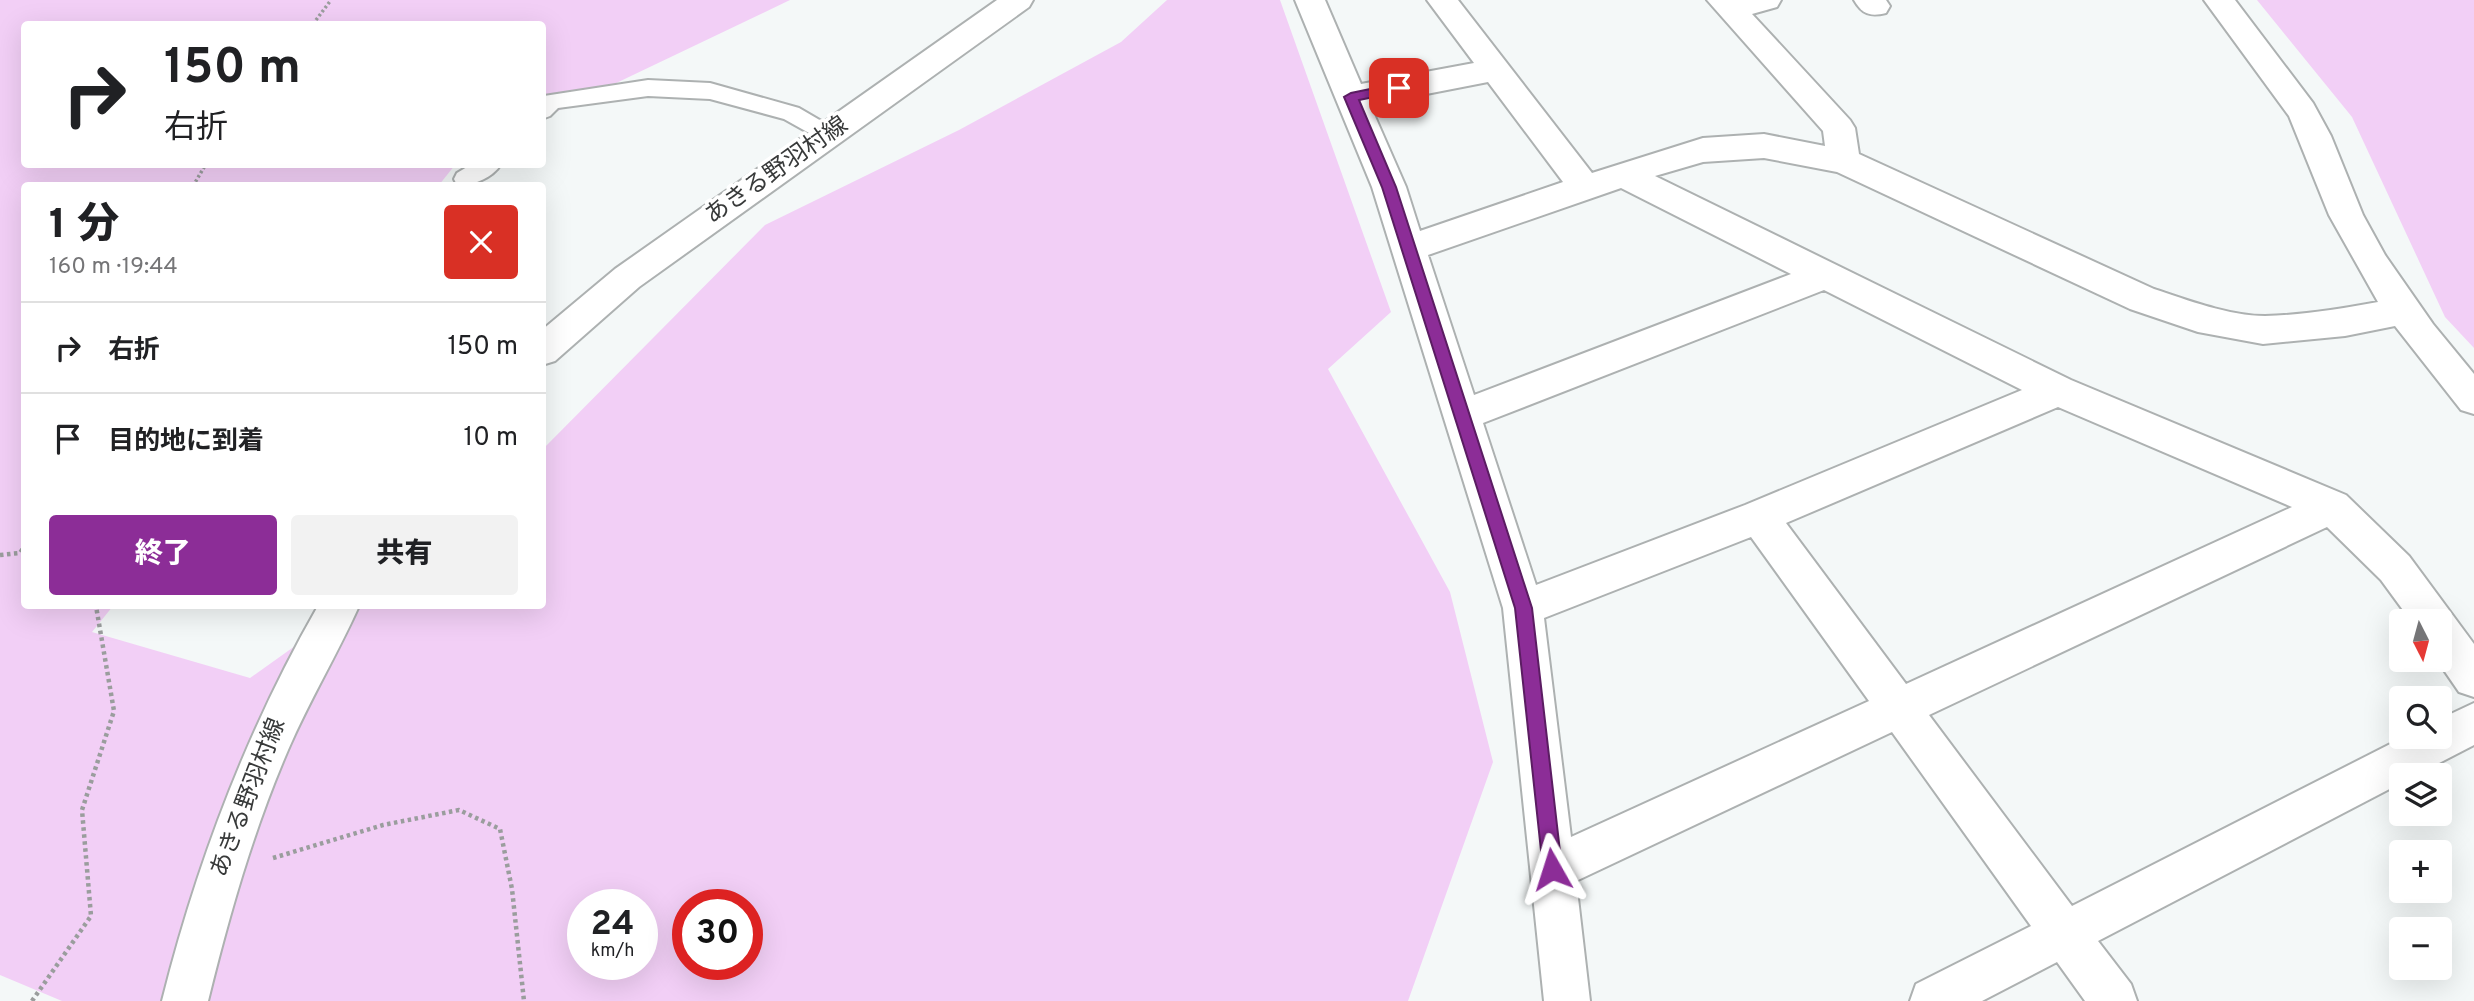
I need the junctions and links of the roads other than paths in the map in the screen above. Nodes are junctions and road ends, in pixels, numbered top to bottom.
1 (1018, 0) edge
2 (1310, 0) edge
3 (1442, 0) edge
4 (1766, 0) edge
5 (2219, 0) edge
6 (1726, 5) edge
7 (1495, 70) junction
8 (1351, 97) junction
9 (546, 107) edge
10 (827, 135) junction
11 (1844, 162) junction
12 (483, 168) edge
13 (1623, 175) junction
14 (465, 179) dead end
15 (1586, 188) junction
16 (1408, 248) junction
17 (1826, 275) junction
18 (2403, 311) junction
19 (546, 348) edge
20 (2059, 391) junction
21 (2474, 399) edge
22 (1461, 416) junction
23 (2332, 507) junction
24 (1759, 517) junction
25 (1523, 608) junction
26 (336, 609) edge
27 (2425, 609) edge
28 (2452, 647) edge
29 (2474, 678) edge
30 (1898, 709) junction
31 (2474, 723) edge
32 (1552, 869) junction
33 (2064, 934) junction
34 (186, 1001) edge
35 (1567, 1001) edge
36 (1933, 1001) edge
37 (2113, 1001) edge

1 - 10 street, あきる野羽村線
2 - 8 street
3 - 7 street
4 - 6 street
5 - 18 street
6 - 11 street
7 - 8 street
7 - 15 street
8 - 16 street
9 - 10 lane
10 - 19 street, あきる野羽村線
11 - 13 street
11 - 18 street
12 - 14 lane
13 - 15 street
13 - 17 street
15 - 16 street
16 - 22 street
17 - 20 street
17 - 22 street
18 - 21 street
20 - 23 street
20 - 24 street
22 - 25 street
23 - 27 street
23 - 30 street
24 - 25 street
24 - 30 street
25 - 32 street
26 - 34 street, あきる野羽村線
28 - 29 street
30 - 32 street
30 - 33 street
31 - 33 street
32 - 35 street
33 - 36 street
33 - 37 street

